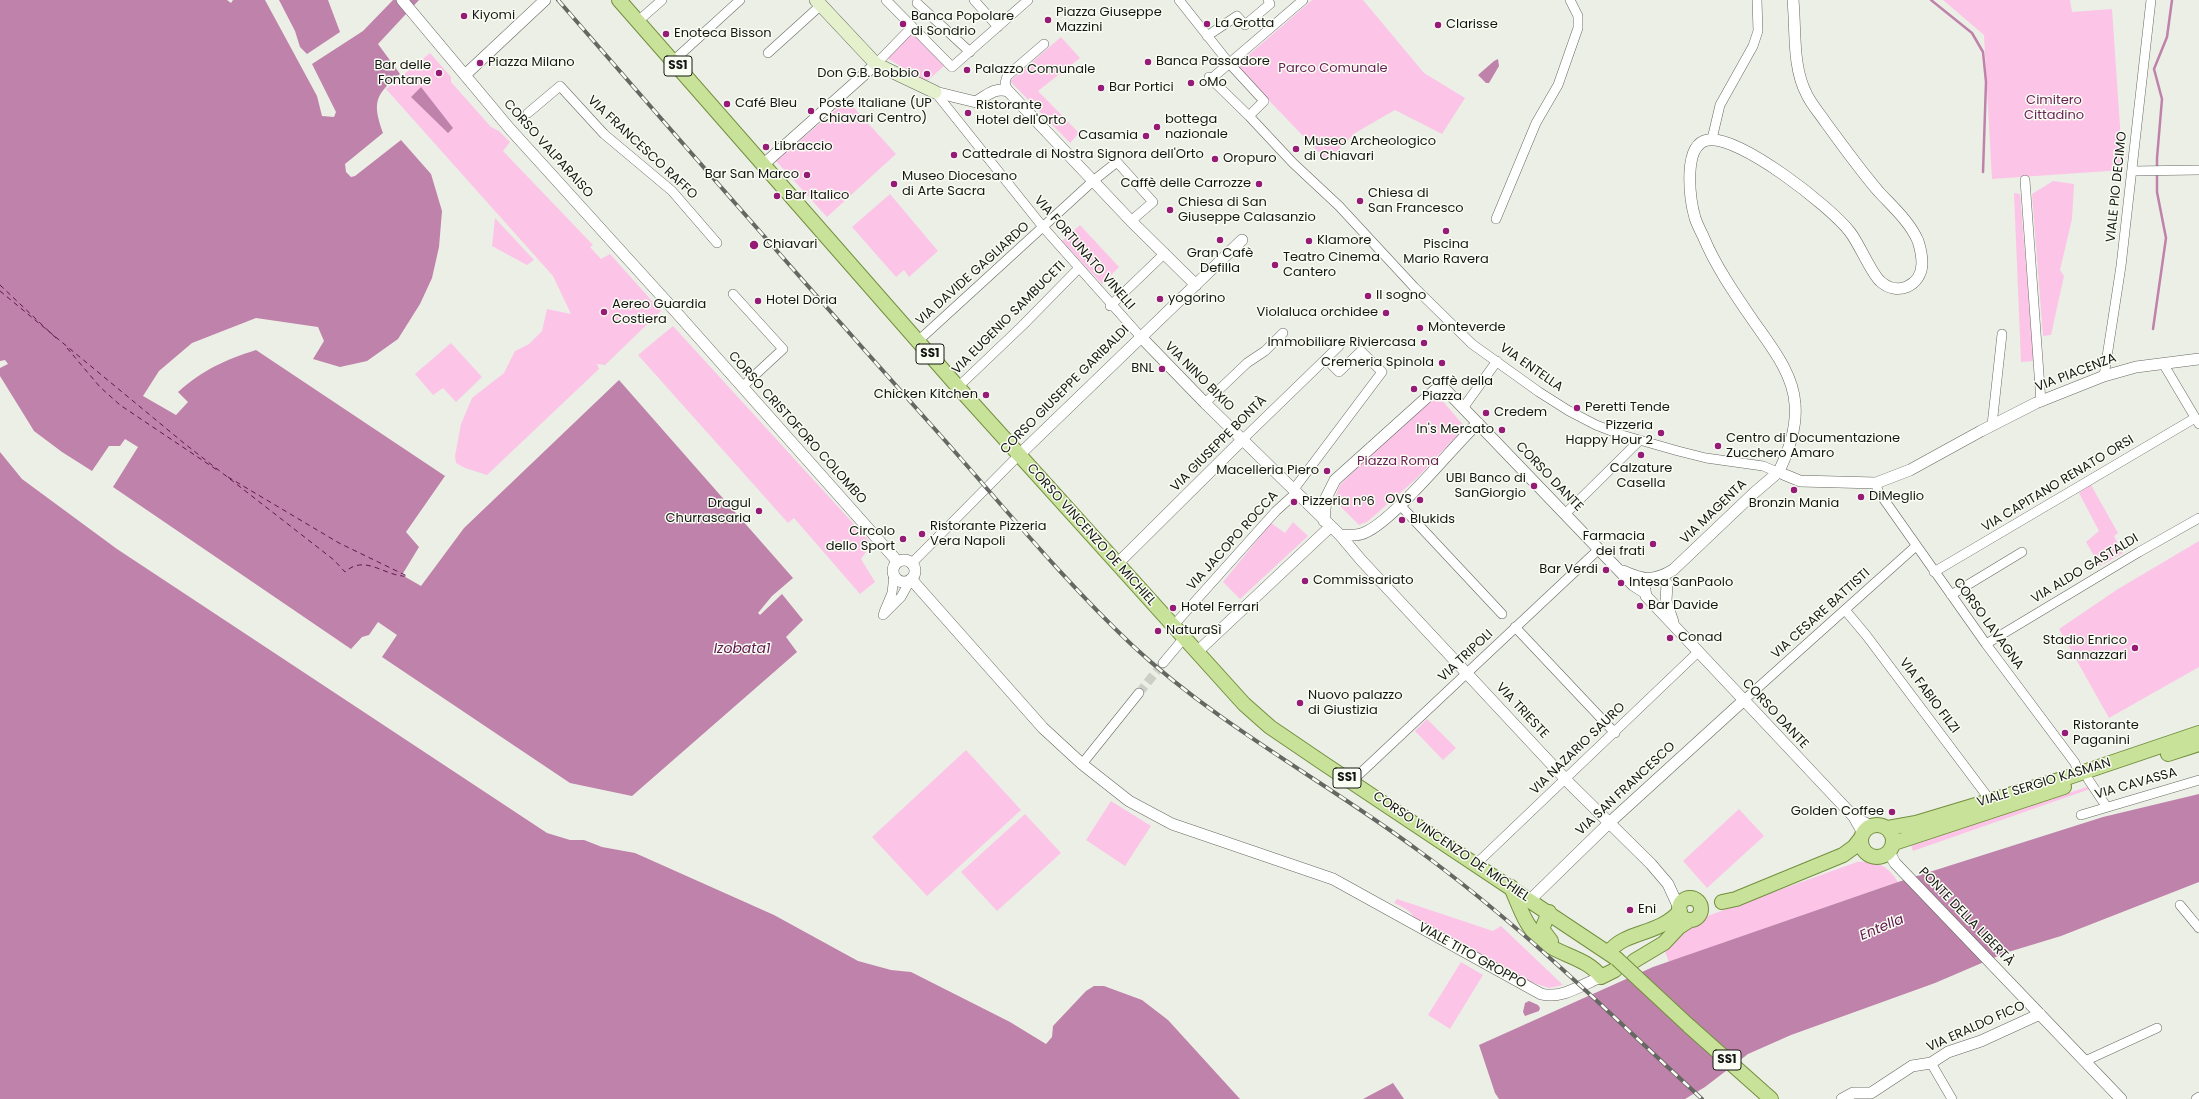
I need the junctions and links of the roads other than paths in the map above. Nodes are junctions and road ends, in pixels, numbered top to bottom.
1 (402, 0) edge
2 (545, 0) edge
3 (619, 0) edge
4 (662, 0) edge
5 (740, 0) edge
6 (886, 0) edge
7 (974, 0) edge
8 (1028, 0) edge
9 (1179, 0) edge
10 (1268, 0) edge
11 (1304, 0) edge
12 (1570, 0) edge
13 (1757, 0) edge
14 (1793, 0) edge
15 (2151, 0) edge
16 (819, 3) edge
17 (917, 3) dead end
18 (637, 22) junction
19 (912, 27) junction
20 (998, 27) junction
21 (1207, 36) junction
22 (1044, 44) dead end
23 (970, 52) junction
24 (768, 53) dead end
25 (673, 61) junction
26 (1229, 63) junction
27 (876, 64) junction
28 (465, 75) junction
29 (1008, 91) junction
30 (935, 92) junction
31 (528, 113) dead end
32 (1249, 116) junction
33 (1712, 140) junction
34 (764, 164) junction
35 (2199, 170) edge
36 (2132, 171) junction
37 (2025, 180) dead end
38 (1093, 181) junction
39 (1496, 219) dead end
40 (1131, 221) junction
41 (1043, 227) junction
42 (1242, 240) dead end
43 (717, 243) dead end
44 (1165, 253) junction
45 (1078, 268) junction
46 (1196, 285) junction
47 (733, 294) dead end
48 (1110, 306) junction
49 (676, 312) joint
50 (1284, 333) dead end
51 (2002, 334) dead end
52 (1140, 336) junction
53 (918, 341) junction
54 (1339, 346) dead end
55 (1326, 359) junction
56 (2199, 359) edge
57 (1496, 361) junction
58 (2164, 365) junction
59 (2104, 376) junction
60 (742, 387) junction
61 (958, 387) junction
62 (2041, 402) junction
63 (1205, 404) junction
64 (1463, 408) junction
65 (2197, 421) edge
66 (1478, 423) junction
67 (1992, 425) junction
68 (1242, 440) junction
69 (1640, 440) junction
70 (1019, 455) junction
71 (1778, 472) junction
72 (1876, 483) junction
73 (1295, 490) junction
74 (1400, 505) junction
75 (1565, 514) junction
76 (2199, 518) edge
77 (1327, 524) junction
78 (1340, 535) junction
79 (1916, 546) junction
80 (1599, 549) junction
81 (2022, 552) dead end
82 (898, 562) junction
83 (1118, 563) junction
84 (911, 564) junction
85 (1617, 568) junction
86 (1673, 570) junction
87 (1934, 572) junction
88 (894, 575) junction
89 (1652, 578) junction
90 (911, 579) junction
91 (1667, 589) junction
92 (1646, 595) junction
93 (1951, 595) junction
94 (1845, 610) junction
95 (1502, 614) dead end
96 (1173, 626) junction
97 (1515, 627) junction
98 (1676, 630) junction
99 (1184, 638) junction
100 (1986, 644) junction
101 (1197, 652) junction
102 (1697, 653) junction
103 (1163, 662) tunnel mouth
104 (1467, 673) junction
105 (1139, 693) tunnel mouth
106 (1743, 701) junction
107 (1615, 733) junction
108 (2199, 734) edge
109 (2199, 744) edge
110 (1082, 764) junction
111 (2069, 777) junction
112 (1566, 779) junction
113 (2088, 779) junction
114 (2199, 780) edge
115 (1352, 781) junction
116 (1990, 800) junction
117 (2106, 806) junction
118 (2081, 814) dead end
119 (1609, 823) junction
120 (1888, 828) junction
121 (1865, 832) junction
122 (1892, 853) junction
123 (1868, 854) junction
124 (1843, 855) junction
125 (1476, 864) junction
126 (1511, 887) junction
127 (1530, 900) junction
128 (1697, 900) junction
129 (1722, 902) junction
130 (2180, 905) dead end
131 (1549, 912) junction
132 (1687, 914) junction
133 (2199, 928) edge
134 (1556, 948) junction
135 (1614, 960) junction
136 (1634, 961) dead end
137 (1601, 977) junction
138 (2040, 1014) junction
139 (2157, 1028) dead end
140 (2085, 1061) junction
141 (1930, 1064) junction
142 (1871, 1093) junction
143 (1768, 1096) edge
144 (2199, 1097) edge
145 (1842, 1099) edge
146 (1861, 1099) edge
147 (1952, 1099) edge
148 (2121, 1099) edge
149 (2196, 1099) edge

1 - 28 street, CORSO VALPARAISO
2 - 28 street
3 - 18 main road, SS1
4 - 18 street
5 - 25 street
6 - 19 street
7 - 20 street
8 - 20 street
9 - 21 street
10 - 21 street
11 - 26 street
12 - 39 street
13 - 33 street
14 - 33 street
15 - 36 street, VIALE PIO DECIMO
16 - 24 street
16 - 27 main road
17 - 23 street
18 - 25 main road, SS1
19 - 23 street
19 - 27 street
20 - 23 street
21 - 26 street
22 - 29 street
25 - 34 main road, SS1
26 - 32 street
26 - 32 street, VIA ENTELLA
27 - 30 main road
27 - 34 street
28 - 49 street, CORSO VALPARAISO
29 - 30 street
29 - 38 street
30 - 41 street, VIA FORTUNATO VINELLI
31 - 43 street, VIA FRANCESCO RAFFO
32 - 57 street, VIA ENTELLA
33 - 71 street
34 - 53 main road, SS1
35 - 36 street
36 - 59 street, VIALE PIO DECIMO
37 - 62 street
38 - 40 street
38 - 40 street, VIA DAVIDE GAGLIARDO
38 - 41 street, VIA DAVIDE GAGLIARDO
40 - 44 street
41 - 45 street, VIA FORTUNATO VINELLI
41 - 53 street, VIA DAVIDE GAGLIARDO
42 - 46 street, CORSO GIUSEPPE GARIBALDI
44 - 46 street
44 - 48 street
45 - 48 street, VIA FORTUNATO VINELLI
45 - 61 street, VIA EUGENIO SAMBUCETI
46 - 52 street, CORSO GIUSEPPE GARIBALDI
47 - 60 street
48 - 52 street, VIA FORTUNATO VINELLI
49 - 60 street, CORSO CRISTOFORO COLOMBO
50 - 63 street
51 - 67 street
52 - 63 street, VIA NINO BIXIO
52 - 70 street, CORSO GIUSEPPE GARIBALDI
53 - 61 main road, SS1
54 - 55 street, VIA GIUSEPPE BONTÀ
55 - 68 street, VIA GIUSEPPE BONTÀ
55 - 73 street, VIA JACOPO ROCCA
56 - 58 street, VIA PIACENZA
57 - 64 street
57 - 69 street, VIA ENTELLA
58 - 59 street, VIA PIACENZA
58 - 65 street
59 - 62 street, VIA PIACENZA
60 - 82 street, CORSO CRISTOFORO COLOMBO
61 - 70 main road, SS1
62 - 67 street, VIA PIACENZA
63 - 68 street, VIA NINO BIXIO
64 - 66 street
64 - 77 street
65 - 87 street, VIA CAPITANO RENATO ORSI
66 - 74 street
66 - 75 street, CORSO DANTE
67 - 72 street, VIA PIACENZA
68 - 73 street, VIA NINO BIXIO
68 - 83 street, VIA GIUSEPPE BONTÀ
69 - 71 street, VIA ENTELLA
69 - 75 street
70 - 83 main road, CORSO VINCENZO DE MICHIEL / SS1
70 - 84 street, CORSO GIUSEPPE GARIBALDI
71 - 72 street, VIA ENTELLA
71 - 86 street, VIA MAGENTA
72 - 79 street, CORSO LAVAGNA
73 - 77 street, VIA NINO BIXIO
73 - 96 street, VIA JACOPO ROCCA
74 - 78 street
74 - 95 street
75 - 80 street, CORSO DANTE
76 - 100 street, VIA ALDO GASTALDI
77 - 78 street
77 - 101 street
78 - 104 street, VIA TRIESTE
79 - 87 street, CORSO LAVAGNA
79 - 94 street, VIA CESARE BATTISTI
80 - 85 street, CORSO DANTE
80 - 97 street, VIA TRIPOLI
81 - 93 street
82 - 84 street
82 - 88 street
83 - 96 main road, CORSO VINCENZO DE MICHIEL / SS1
84 - 90 street
85 - 89 street, CORSO DANTE
85 - 92 street, CORSO DANTE
86 - 89 street, VIA MAGENTA
86 - 91 street, VIA MAGENTA
87 - 93 street, CORSO LAVAGNA
88 - 90 street
88 - 90 street
89 - 91 street
89 - 92 street
90 - 110 street
91 - 92 street
91 - 98 street, CORSO DANTE
92 - 98 street, CORSO DANTE
93 - 100 street, CORSO LAVAGNA
94 - 106 street, VIA CESARE BATTISTI
94 - 116 street, VIA FABIO FILZI
96 - 99 main road, CORSO VINCENZO DE MICHIEL / SS1
97 - 104 street, VIA TRIPOLI
97 - 107 street
98 - 102 street, CORSO DANTE
99 - 101 main road, CORSO VINCENZO DE MICHIEL / SS1
99 - 103 street
100 - 111 street, CORSO LAVAGNA
101 - 115 main road, CORSO VINCENZO DE MICHIEL / SS1
102 - 106 street, CORSO DANTE
102 - 107 street, VIA NAZARIO SAURO
104 - 112 street, VIA TRIESTE
104 - 115 street, VIA TRIPOLI
105 - 110 street
106 - 119 street, VIA SAN FRANCESCO
106 - 121 street, CORSO DANTE
107 - 112 street, VIA NAZARIO SAURO
108 - 111 main road, VIALE SERGIO KASMAN
109 - 113 main road, VIALE SERGIO KASMAN
110 - 137 street, VIALE TITO GROPPO
111 - 116 main road, VIALE SERGIO KASMAN
112 - 119 street, VIA TRIESTE
112 - 125 street, VIA NAZARIO SAURO
113 - 117 street
113 - 122 main road, VIALE SERGIO KASMAN
114 - 117 street, VIA CAVASSA
115 - 125 main road, CORSO VINCENZO DE MICHIEL / SS1
116 - 120 main road, VIALE SERGIO KASMAN
117 - 118 street, VIA CAVASSA
119 - 127 street, VIA SAN FRANCESCO
119 - 132 street, VIA TRIESTE
120 - 121 main road
120 - 122 main road
121 - 123 main road
121 - 124 main road
122 - 123 main road
122 - 138 street, PONTE DELLA LIBERTÀ
123 - 124 main road
124 - 129 main road
125 - 126 main road, CORSO VINCENZO DE MICHIEL / SS1
126 - 127 main road, CORSO VINCENZO DE MICHIEL / SS1
126 - 134 main road
127 - 131 main road, CORSO VINCENZO DE MICHIEL / SS1
128 - 129 main road
128 - 132 main road
128 - 132 main road
129 - 132 main road
130 - 133 street
131 - 134 main road
131 - 135 main road, CORSO VINCENZO DE MICHIEL / SS1
132 - 135 main road, VIALE TITO GROPPO
132 - 136 main road
134 - 137 main road
135 - 137 main road, VIALE TITO GROPPO
135 - 143 main road, CORSO VINCENZO DE MICHIEL / SS1, bridge
138 - 140 street, PONTE DELLA LIBERTÀ
138 - 141 street, VIA ERALDO FICO
139 - 140 street
140 - 148 street, PONTE DELLA LIBERTÀ
141 - 142 street, VIA ERALDO FICO
141 - 147 street
142 - 145 street
142 - 146 street, VIA ERALDO FICO
144 - 149 street

